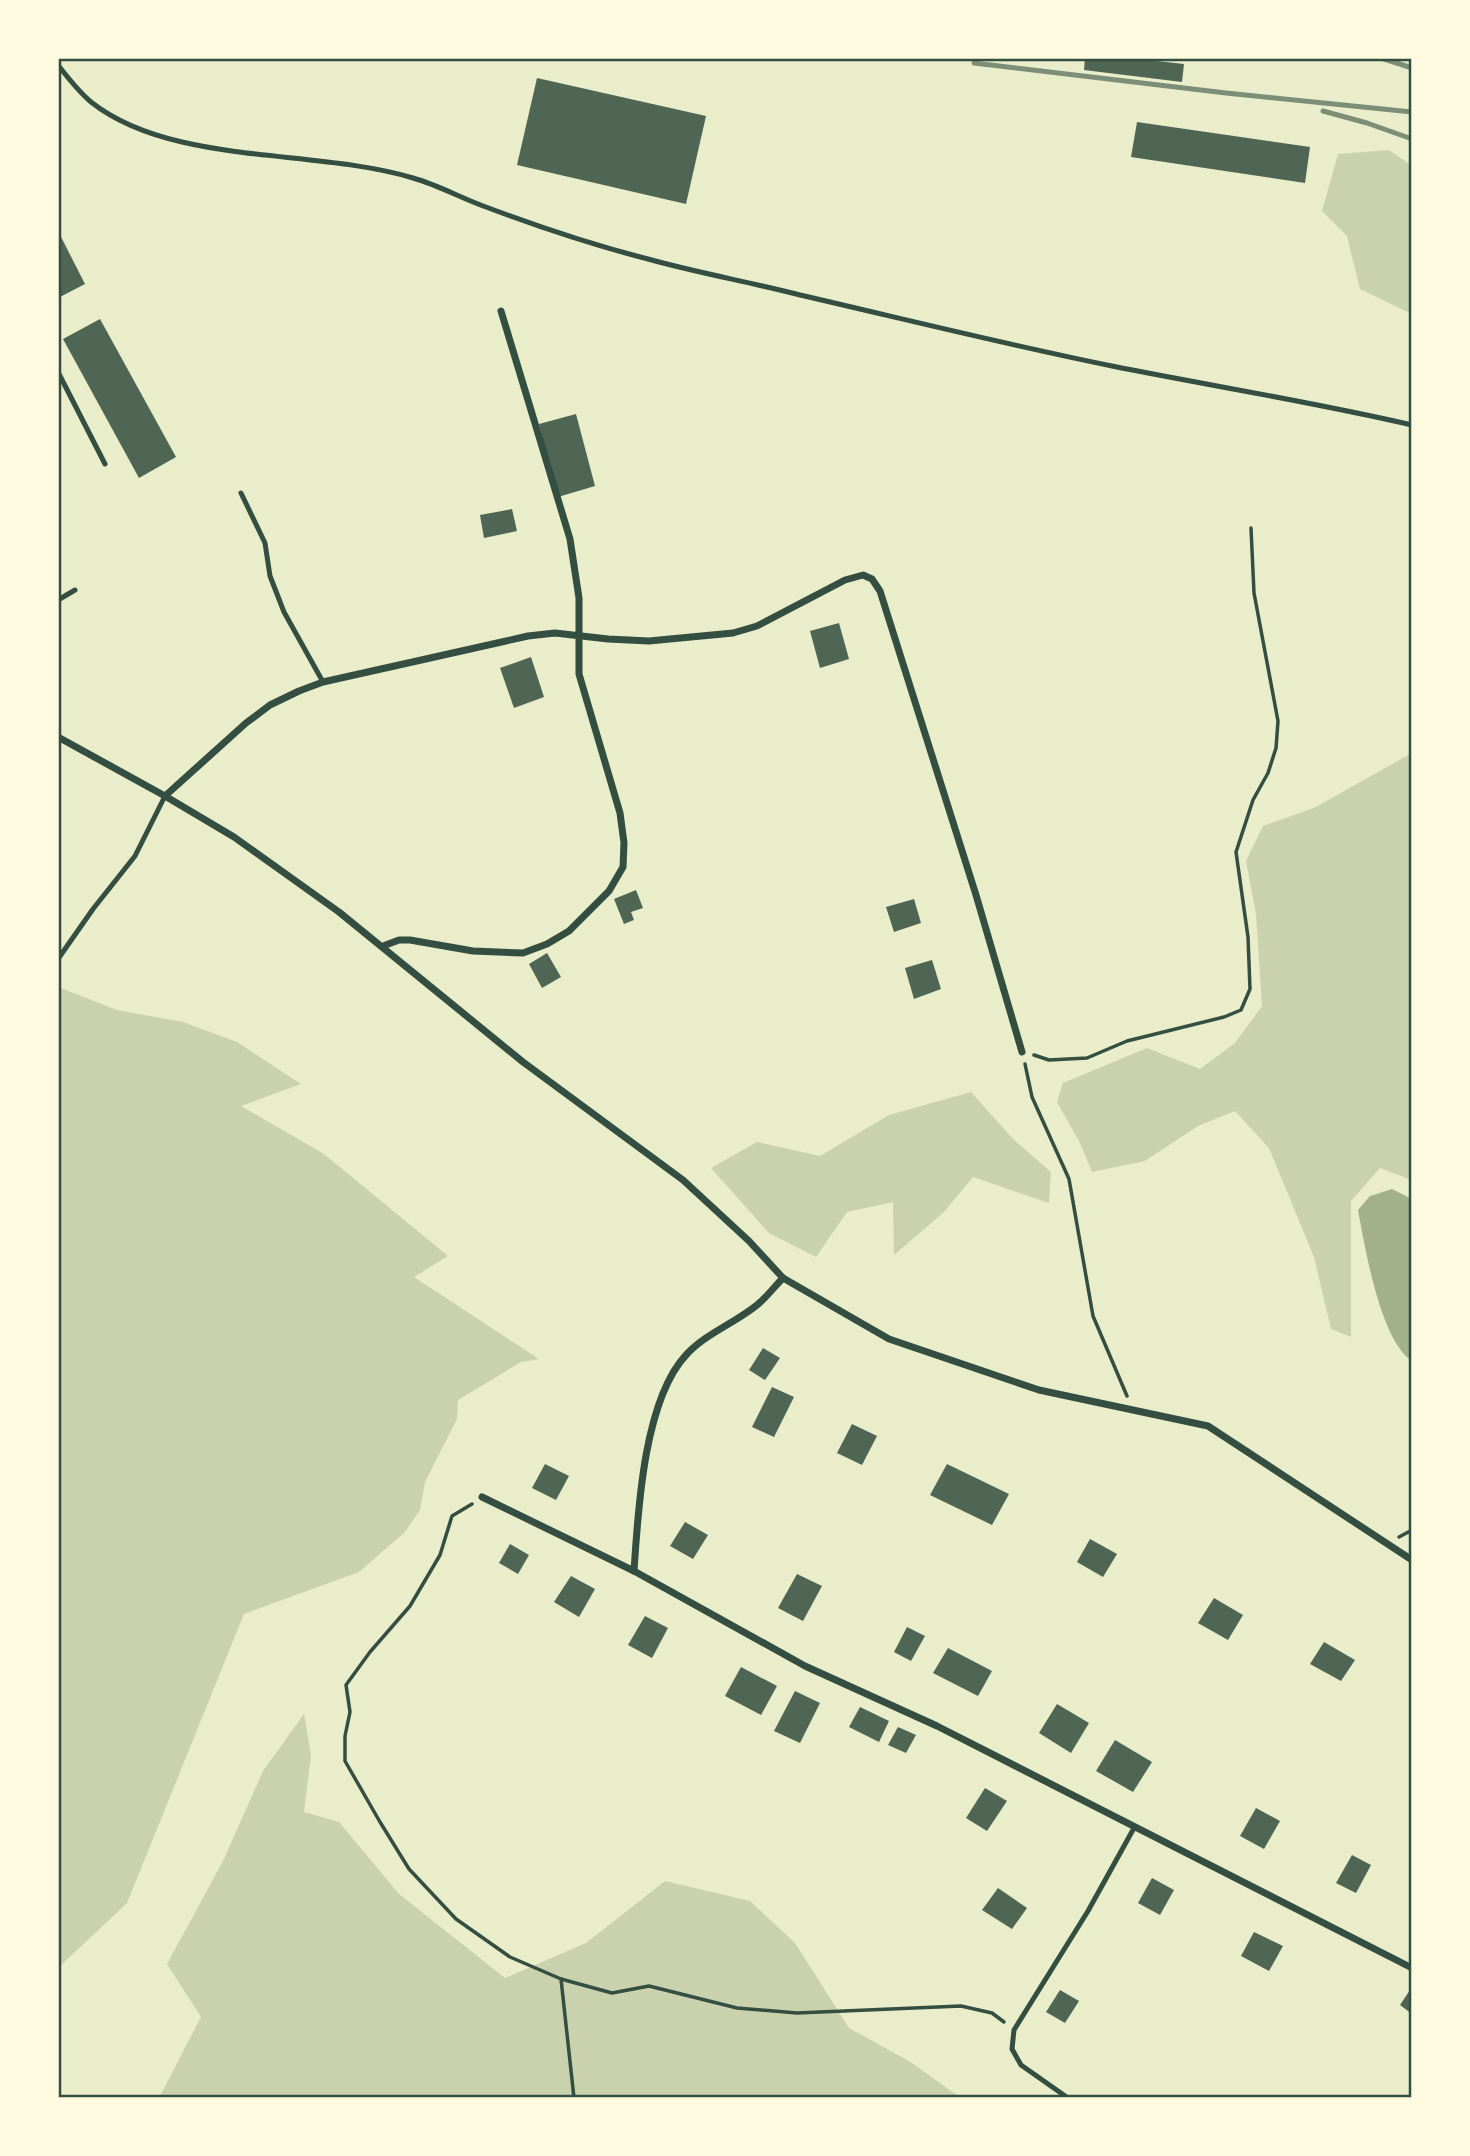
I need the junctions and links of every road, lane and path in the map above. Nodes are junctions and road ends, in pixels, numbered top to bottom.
1 (58, 65) edge
2 (501, 311) dead end
3 (58, 372) edge
4 (1412, 425) edge
5 (105, 464) dead end
6 (241, 493) dead end
7 (1251, 528) dead end
8 (75, 590) dead end
9 (58, 600) edge
10 (579, 636) junction
11 (323, 682) junction
12 (58, 737) edge
13 (165, 796) junction
14 (383, 946) junction
15 (58, 959) edge
16 (1022, 1052) junction
17 (783, 1278) junction
18 (1134, 1410) junction
19 (482, 1497) joint
20 (1412, 1560) edge
21 (634, 1571) junction
22 (1134, 1828) junction
23 (1412, 1968) edge
24 (561, 1979) junction
25 (1014, 2030) junction
26 (574, 2098) edge
27 (1068, 2098) edge

1 - 4 lane
2 - 10 street
3 - 5 lane
6 - 11 lane
7 - 16 path
8 - 9 lane
10 - 11 street
10 - 14 street
10 - 16 street
11 - 13 street
12 - 13 street
13 - 14 street
13 - 15 lane
14 - 17 street
16 - 18 path
17 - 18 street
17 - 21 street
18 - 20 street
19 - 21 street
19 - 24 path
21 - 22 street
22 - 23 street
22 - 25 lane
24 - 25 path
24 - 26 path
25 - 27 lane

